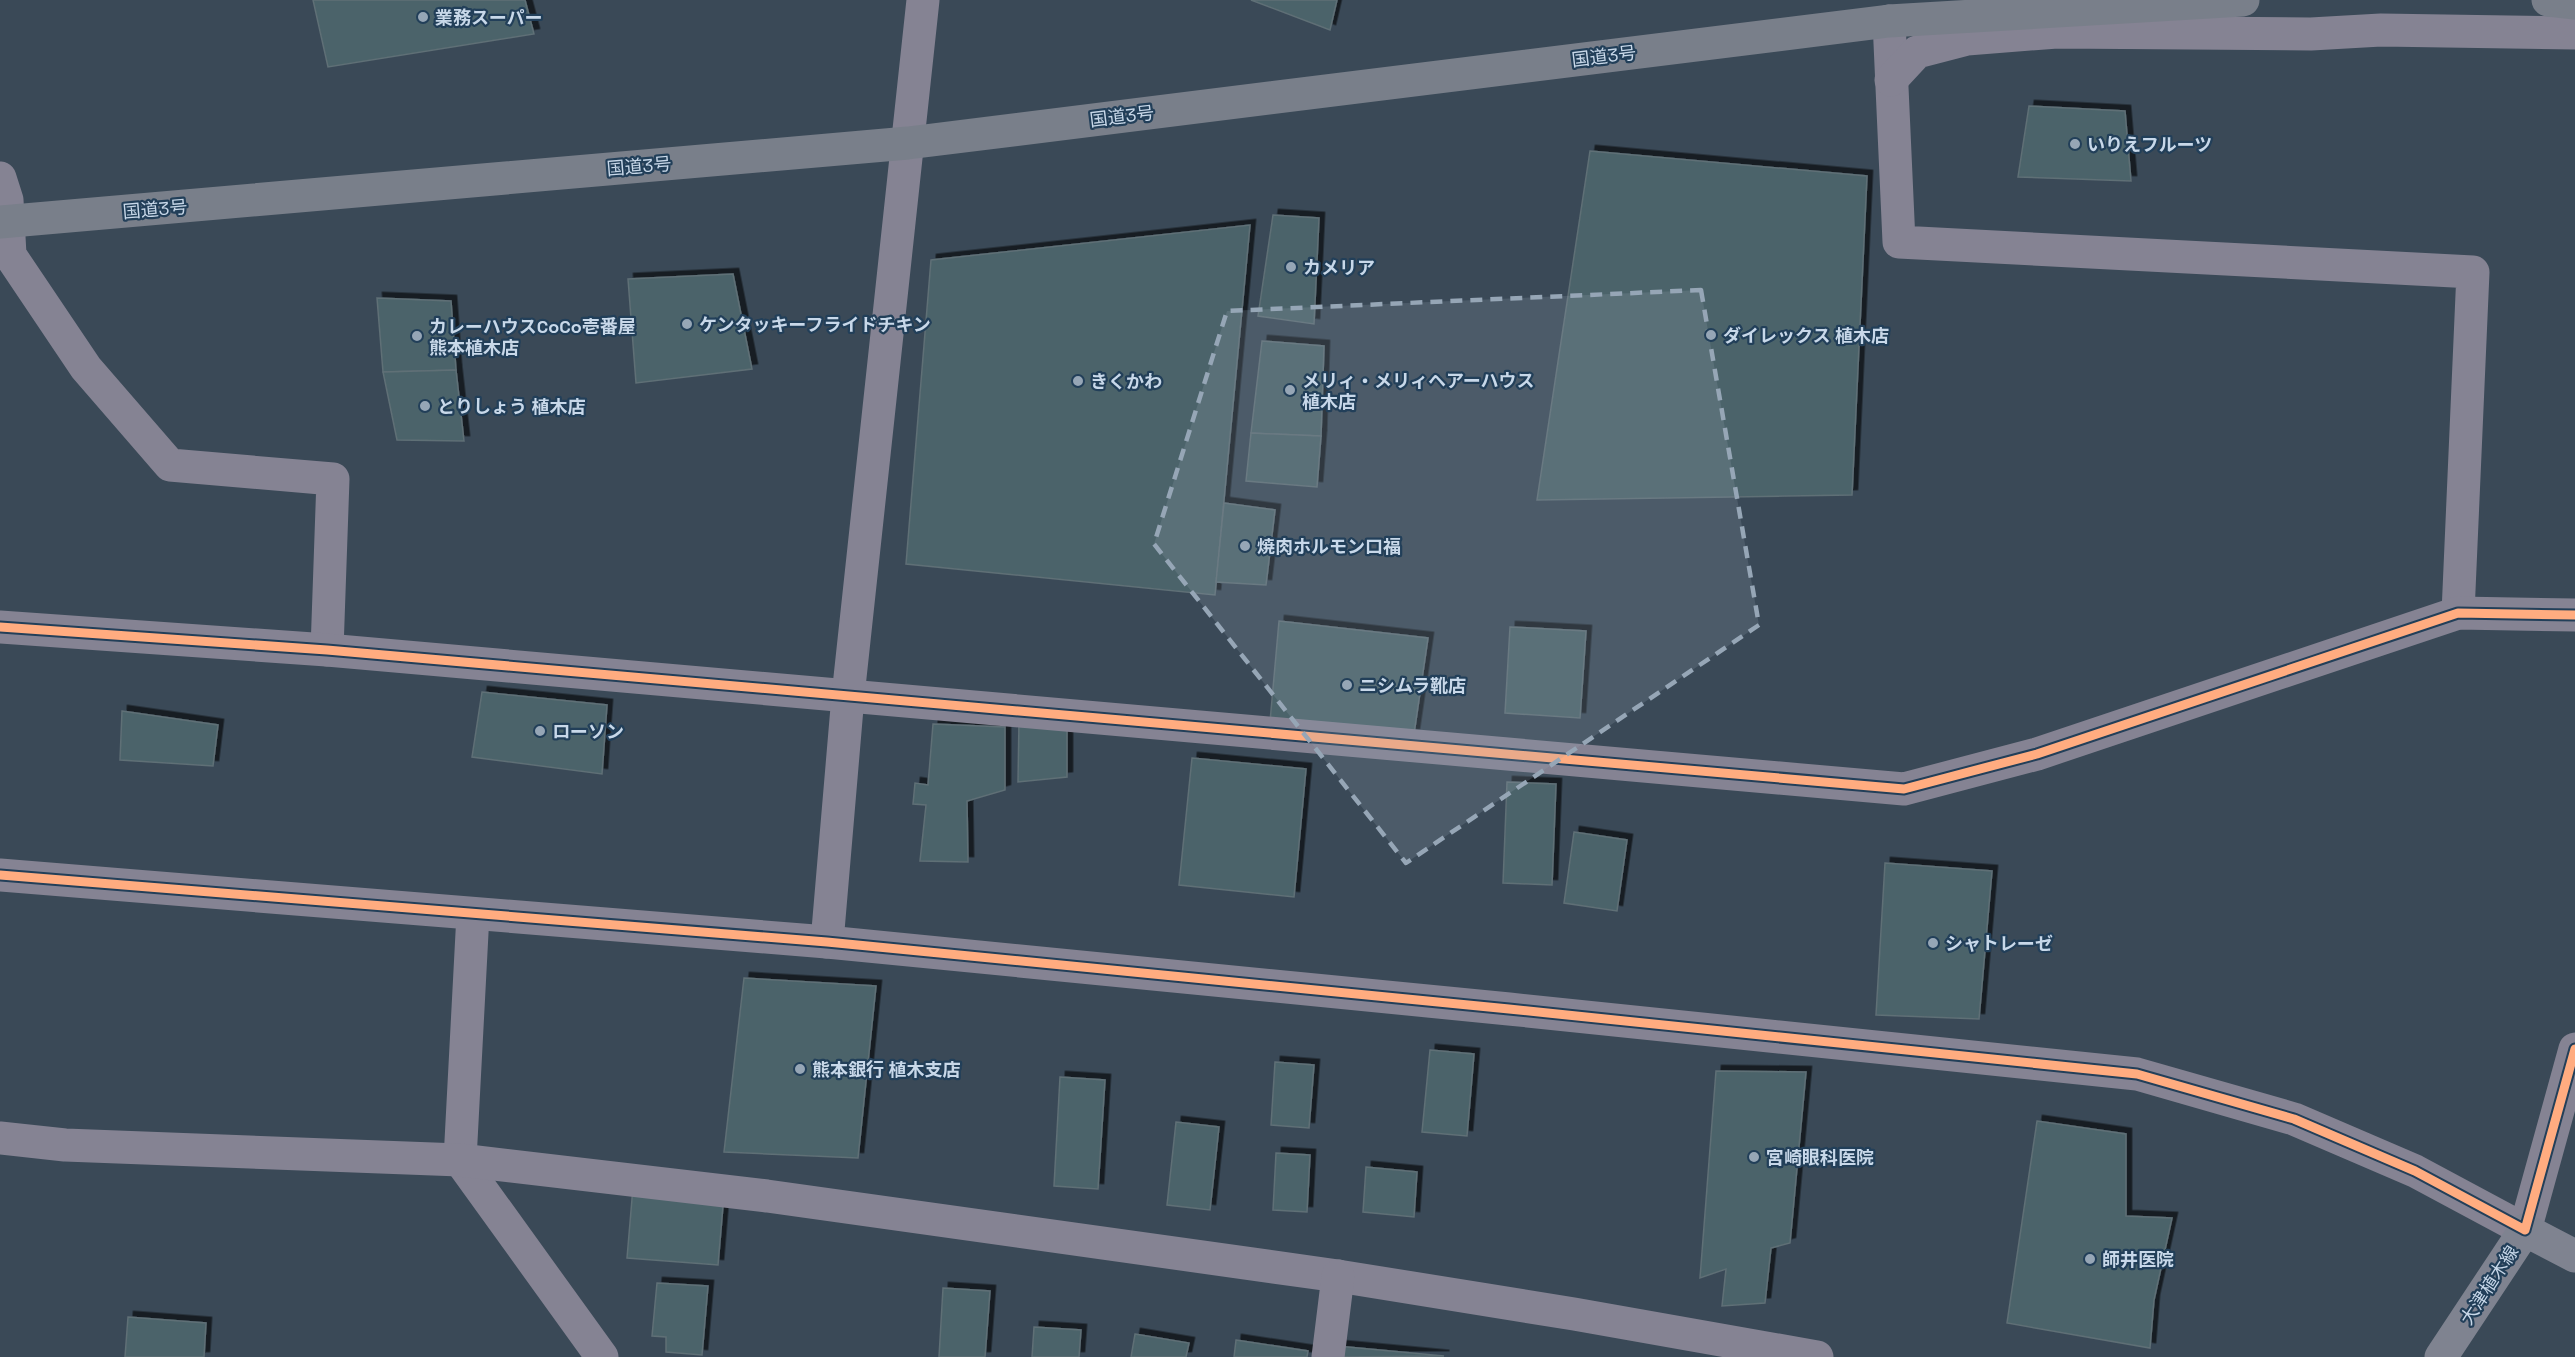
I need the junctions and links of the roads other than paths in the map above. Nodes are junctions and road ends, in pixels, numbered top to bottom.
1 (923, 0) edge
2 (2243, 0) edge
3 (2548, 0) edge
4 (2575, 3) edge
5 (1946, 8) edge
6 (1889, 21) junction
7 (2575, 33) edge
8 (1892, 80) junction
9 (908, 143) junction
10 (0, 178) edge
11 (4, 222) edge
12 (2458, 614) junction
13 (2575, 615) edge
14 (0, 627) edge
15 (327, 650) junction
16 (848, 696) junction
17 (0, 875) edge
18 (473, 914) junction
19 (827, 942) junction
20 (2575, 1049) edge
21 (0, 1138) edge
22 (460, 1160) junction
23 (2525, 1230) junction
24 (2575, 1256) edge
25 (1338, 1276) junction
26 (602, 1357) edge
27 (1328, 1357) edge
28 (1817, 1357) edge
29 (2442, 1357) edge

1 - 9 street
2 - 5 highway, 国道3号
3 - 4 highway
5 - 6 highway, 国道3号
6 - 8 street
6 - 9 highway, 国道3号
7 - 8 street
8 - 12 street
9 - 11 highway, 国道3号
9 - 16 street
10 - 11 street
11 - 15 street
12 - 13 street
12 - 16 street
14 - 15 street
15 - 16 street
16 - 19 street
17 - 18 street
18 - 19 street
18 - 22 street
19 - 23 street
20 - 23 street
21 - 22 street
22 - 25 street
22 - 26 street
23 - 24 main road, 大津植木線
23 - 29 main road, 大津植木線
25 - 27 street
25 - 28 street

